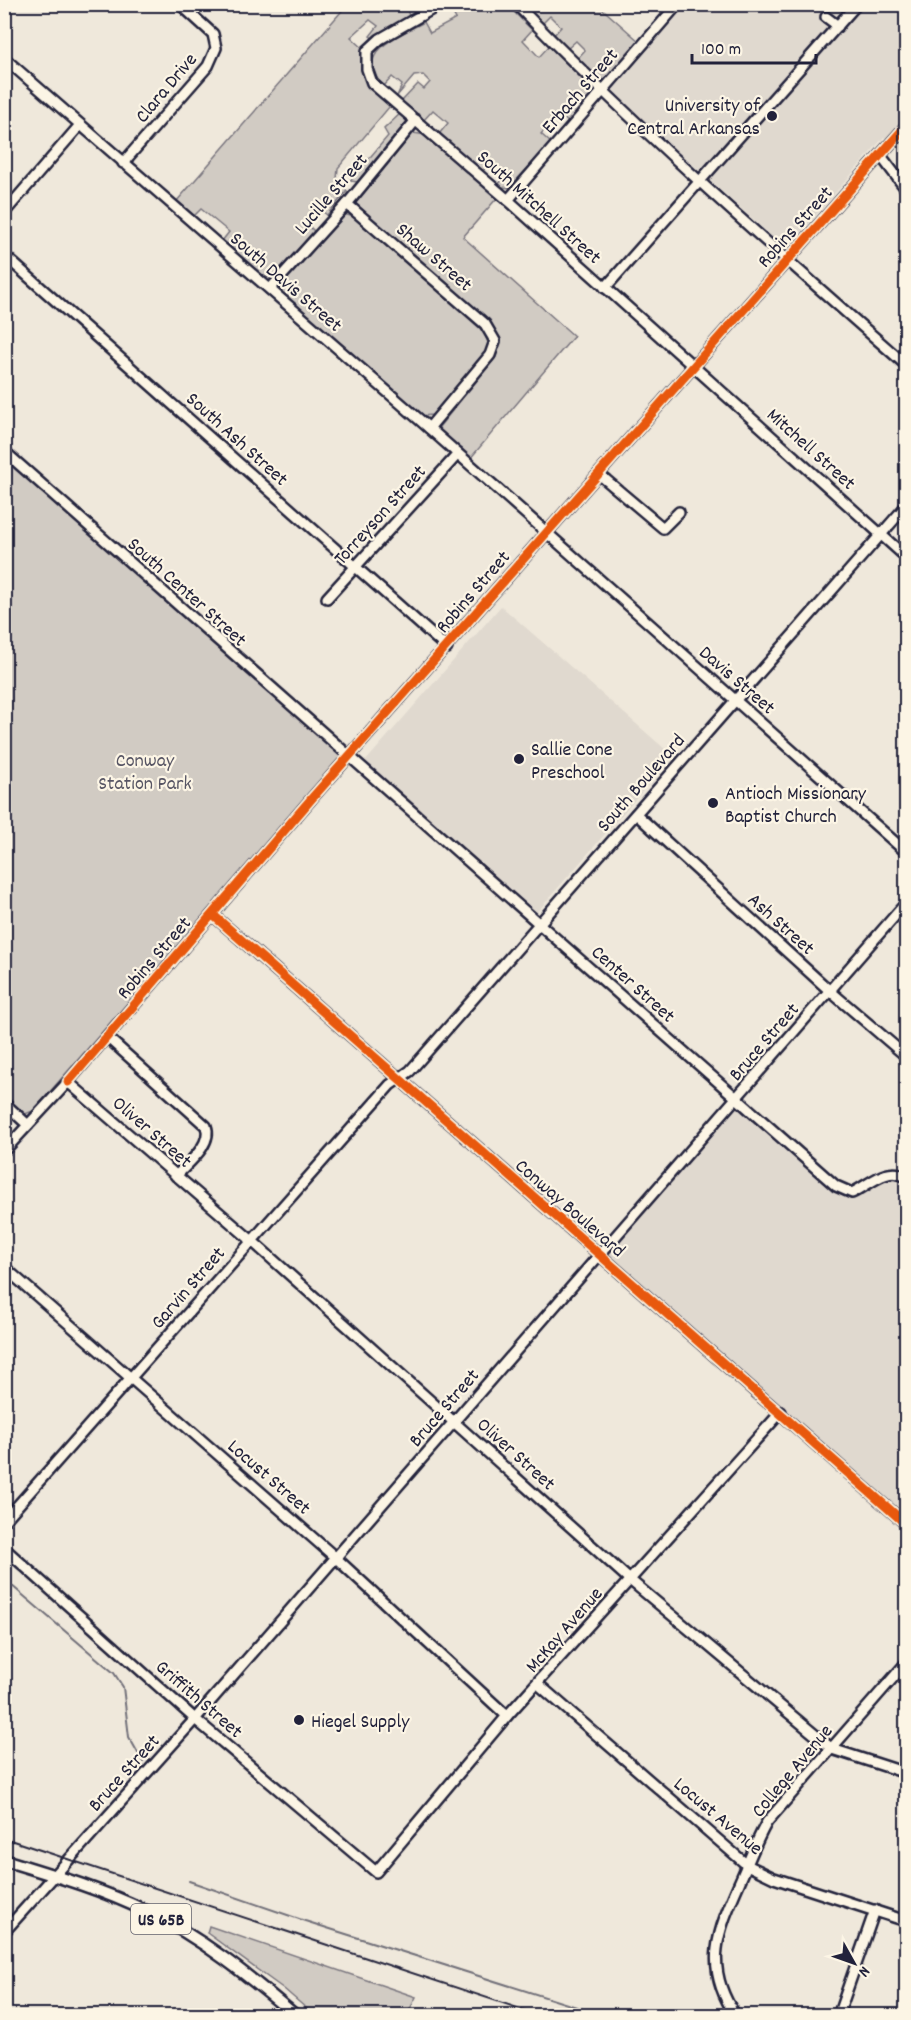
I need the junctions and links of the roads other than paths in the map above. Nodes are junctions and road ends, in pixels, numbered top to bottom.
1 (180, 4) edge
2 (441, 4) edge
3 (516, 4) edge
4 (678, 4) edge
5 (857, 4) edge
6 (826, 17) dead end
7 (837, 26) junction
8 (4, 58) edge
9 (601, 92) junction
10 (416, 120) junction
11 (80, 124) junction
12 (906, 126) edge
13 (881, 156) junction
14 (123, 163) junction
15 (698, 183) junction
16 (906, 189) edge
17 (508, 200) junction
18 (347, 204) junction
19 (4, 213) edge
20 (4, 255) edge
21 (786, 260) junction
22 (604, 288) junction
23 (270, 289) junction
24 (694, 365) junction
25 (906, 365) edge
26 (429, 428) junction
27 (4, 451) edge
28 (458, 454) junction
29 (599, 474) junction
30 (906, 506) edge
31 (679, 512) dead end
32 (546, 533) junction
33 (881, 534) junction
34 (906, 557) edge
35 (355, 567) junction
36 (327, 598) dead end
37 (447, 648) junction
38 (734, 700) junction
39 (348, 757) junction
40 (636, 814) junction
41 (906, 852) edge
42 (906, 903) edge
43 (213, 915) junction
44 (539, 924) junction
45 (830, 991) junction
46 (107, 1037) junction
47 (906, 1056) edge
48 (399, 1079) junction
49 (68, 1082) junction
50 (736, 1098) junction
51 (4, 1103) edge
52 (28, 1125) junction
53 (4, 1151) edge
54 (176, 1176) junction
55 (906, 1177) edge
56 (251, 1240) junction
57 (599, 1255) junction
58 (4, 1267) edge
59 (131, 1378) junction
60 (781, 1412) junction
61 (455, 1421) junction
62 (4, 1521) edge
63 (906, 1524) edge
64 (4, 1548) edge
65 (336, 1558) junction
66 (630, 1580) junction
67 (906, 1663) edge
68 (538, 1684) junction
69 (507, 1716) junction
70 (195, 1719) junction
71 (831, 1749) junction
72 (906, 1773) edge
73 (4, 1860) edge
74 (747, 1865) junction
75 (376, 1872) joint
76 (53, 1875) junction
77 (875, 1910) junction
78 (906, 1921) edge
79 (4, 1932) edge
80 (296, 2016) edge
81 (736, 2016) edge
82 (838, 2016) edge

1 - 14 street, Clara Drive
2 - 10 street, South Mitchell Street
3 - 9 street
4 - 9 street, Erbach Street
5 - 7 street
6 - 7 street
7 - 15 street
8 - 11 street, South Davis Street
9 - 15 street
9 - 17 street, Erbach Street
10 - 17 street, South Mitchell Street
10 - 18 street, Lucille Street
11 - 14 street, South Davis Street
11 - 19 street
12 - 13 street, Robins Street
13 - 16 street
13 - 21 street, Robins Street
14 - 23 street, South Davis Street
15 - 21 street
15 - 22 street
17 - 22 street, South Mitchell Street
18 - 23 street, Lucille Street
18 - 26 street, Shaw Street
20 - 35 street, South Ash Street
21 - 24 street, Robins Street
21 - 25 street
22 - 24 street, South Mitchell Street
23 - 26 street, South Davis Street
24 - 29 street, Robins Street
24 - 33 street, Mitchell Street
26 - 28 street, South Davis Street
27 - 39 street, South Center Street
28 - 32 street, South Davis Street
28 - 35 street, Torreyson Street
29 - 31 street
29 - 32 street, Robins Street
30 - 33 street, South Boulevard
32 - 37 street, Robins Street
32 - 38 street, Davis Street
33 - 34 street, Mitchell Street
33 - 38 street, South Boulevard
35 - 36 street, Torreyson Street
35 - 37 street, South Ash Street
37 - 39 street, Robins Street
38 - 40 street, South Boulevard
38 - 41 street, Davis Street
39 - 43 street, Robins Street
39 - 44 street, Center Street
40 - 44 street, South Boulevard
40 - 45 street, Ash Street
42 - 45 street, Bruce Street
43 - 46 street, Robins Street
43 - 48 street, Conway Boulevard
44 - 48 street, South Boulevard
44 - 50 street, Center Street
45 - 47 street, Ash Street
45 - 50 street, Bruce Street
46 - 49 street, Robins Street
46 - 54 street
48 - 56 street, Garvin Street
48 - 57 street, Conway Boulevard
49 - 52 street, Robins Street
49 - 54 street, Oliver Street
50 - 55 street, Center Street
50 - 57 street, Bruce Street
51 - 52 street
52 - 53 street, Robins Street
54 - 56 street, Oliver Street
56 - 59 street, Garvin Street
56 - 61 street, Oliver Street
57 - 60 street, Conway Boulevard
57 - 61 street, Bruce Street
58 - 59 street, Locust Street
59 - 62 street, Garvin Street
59 - 65 street, Locust Street
60 - 63 street, Conway Boulevard
60 - 66 street, McKay Avenue
61 - 65 street, Bruce Street
61 - 66 street, Oliver Street
64 - 70 street, Griffith Street
65 - 69 street, Locust Street
65 - 70 street, Bruce Street
66 - 68 street, McKay Avenue
66 - 71 street, Oliver Street
67 - 71 street, College Avenue
68 - 69 street, McKay Avenue
68 - 74 street, Locust Avenue
69 - 75 street, McKay Avenue
70 - 75 street, Griffith Street
70 - 76 street, Bruce Street
71 - 72 street, Oliver Street
71 - 74 street, College Avenue
73 - 76 main road, US 65B
74 - 77 street, Locust Avenue
74 - 81 street, College Avenue
76 - 79 street, Bruce Street
76 - 80 main road, US 65B
77 - 78 street, Locust Avenue
77 - 82 street

